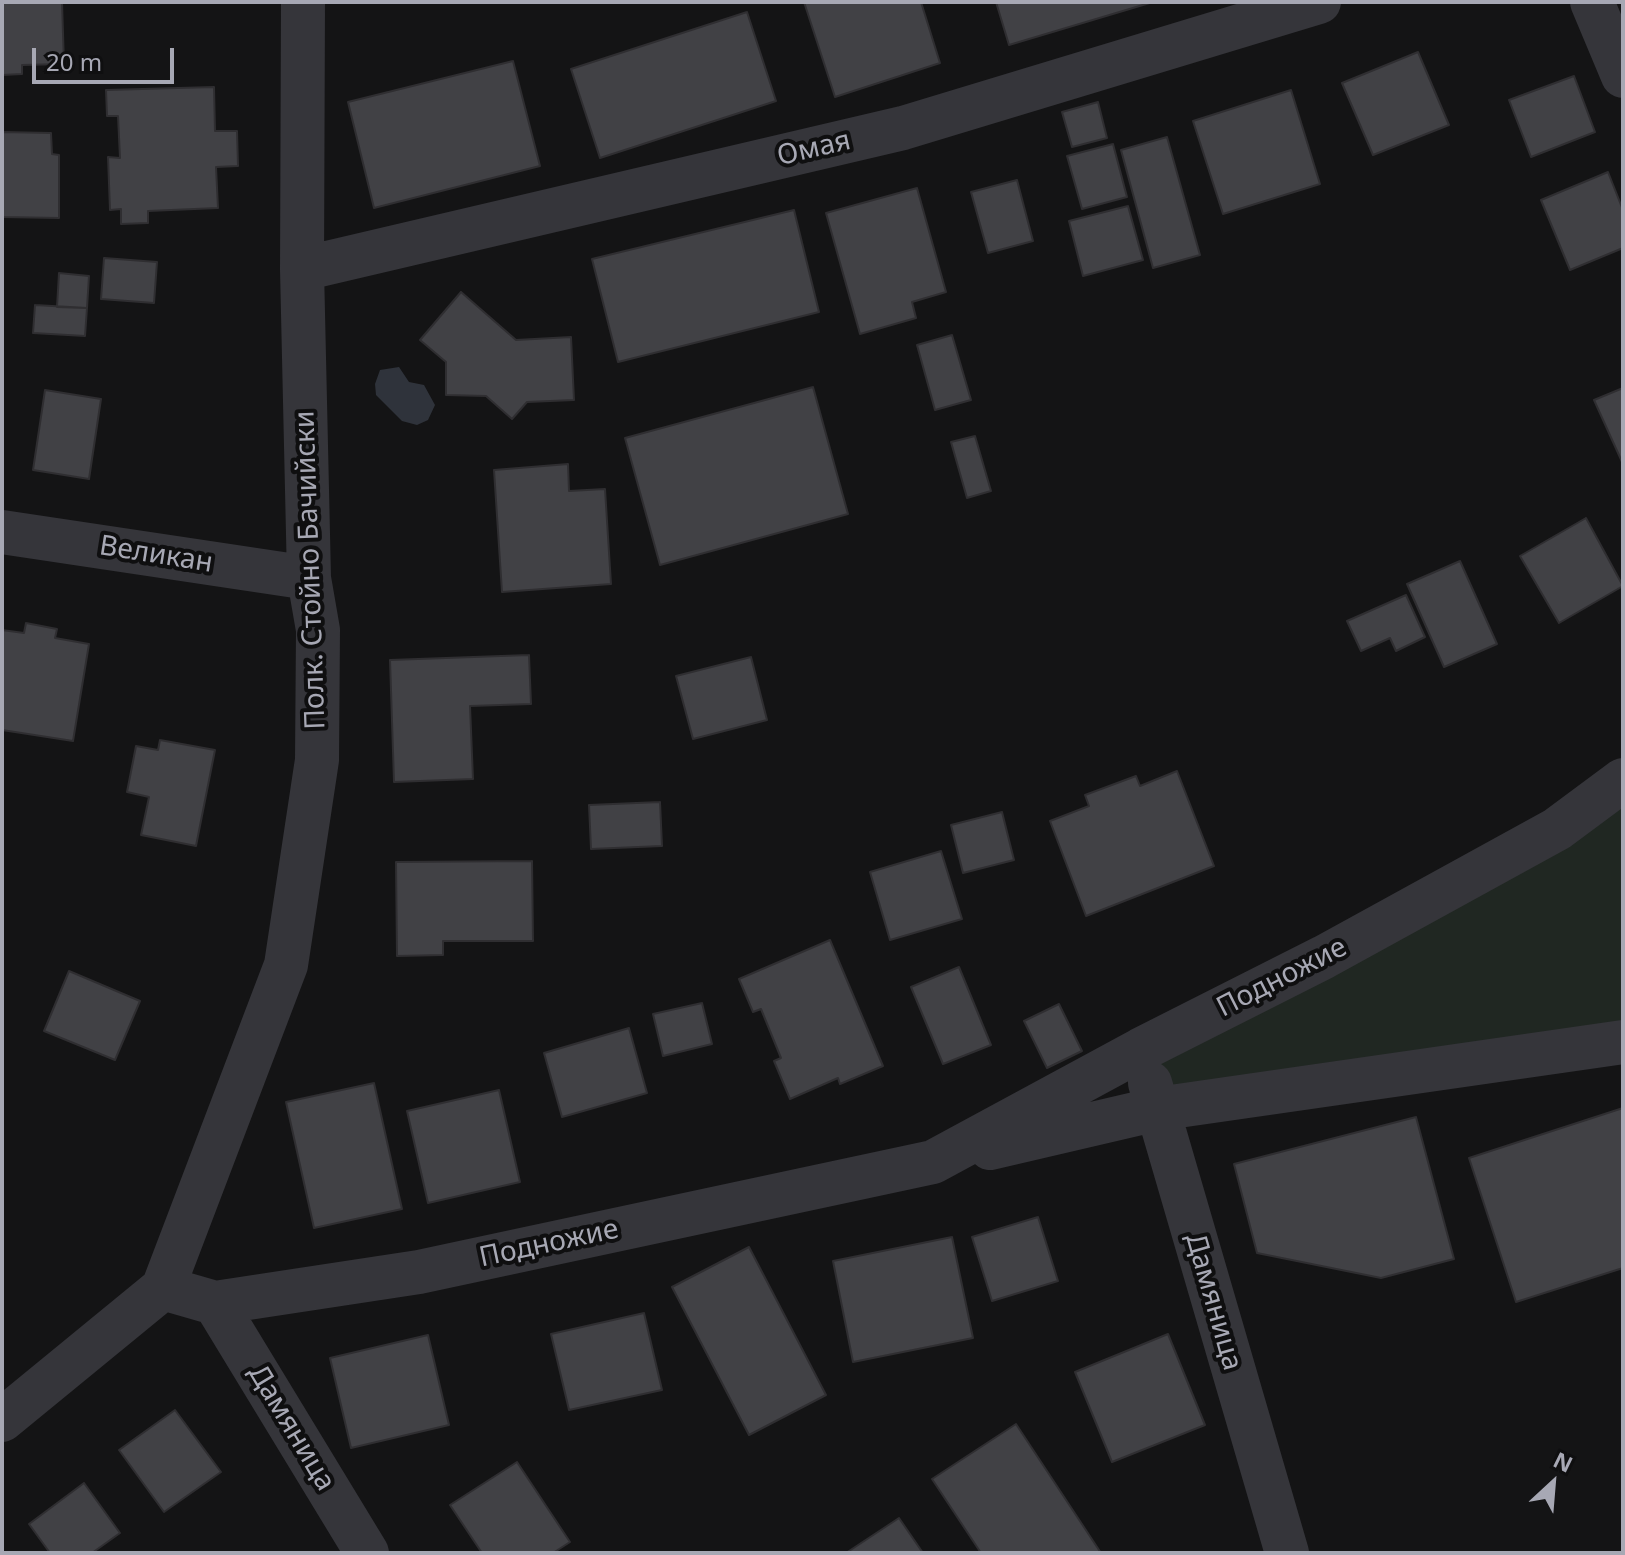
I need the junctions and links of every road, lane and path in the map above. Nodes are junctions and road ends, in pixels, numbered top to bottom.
1 (303, 2) edge
2 (1319, 2) edge
3 (1592, 2) edge
4 (1623, 76) edge
5 (302, 269) junction
6 (2, 532) edge
7 (309, 578) junction
8 (1623, 780) edge
9 (1623, 1042) edge
10 (1140, 1050) junction
11 (1157, 1109) junction
12 (933, 1162) junction
13 (163, 1288) junction
14 (215, 1303) junction
15 (2, 1420) edge
16 (1271, 1546) edge
17 (367, 1553) edge

1 - 5 street, Полк. Стойно Бачийски
2 - 5 street, Омая
3 - 4 street
5 - 7 street, Полк. Стойно Бачийски
6 - 7 street, Великан
7 - 13 street, Полк. Стойно Бачийски
8 - 10 street, Подножие
9 - 11 street, Подножие
10 - 11 street, Дамяница
10 - 12 street, Подножие
11 - 12 street, Подножие
11 - 16 street, Дамяница
12 - 14 street, Подножие
13 - 14 street, Подножие
13 - 15 street, Полк. Стойно Бачийски
14 - 17 street, Дамяница

